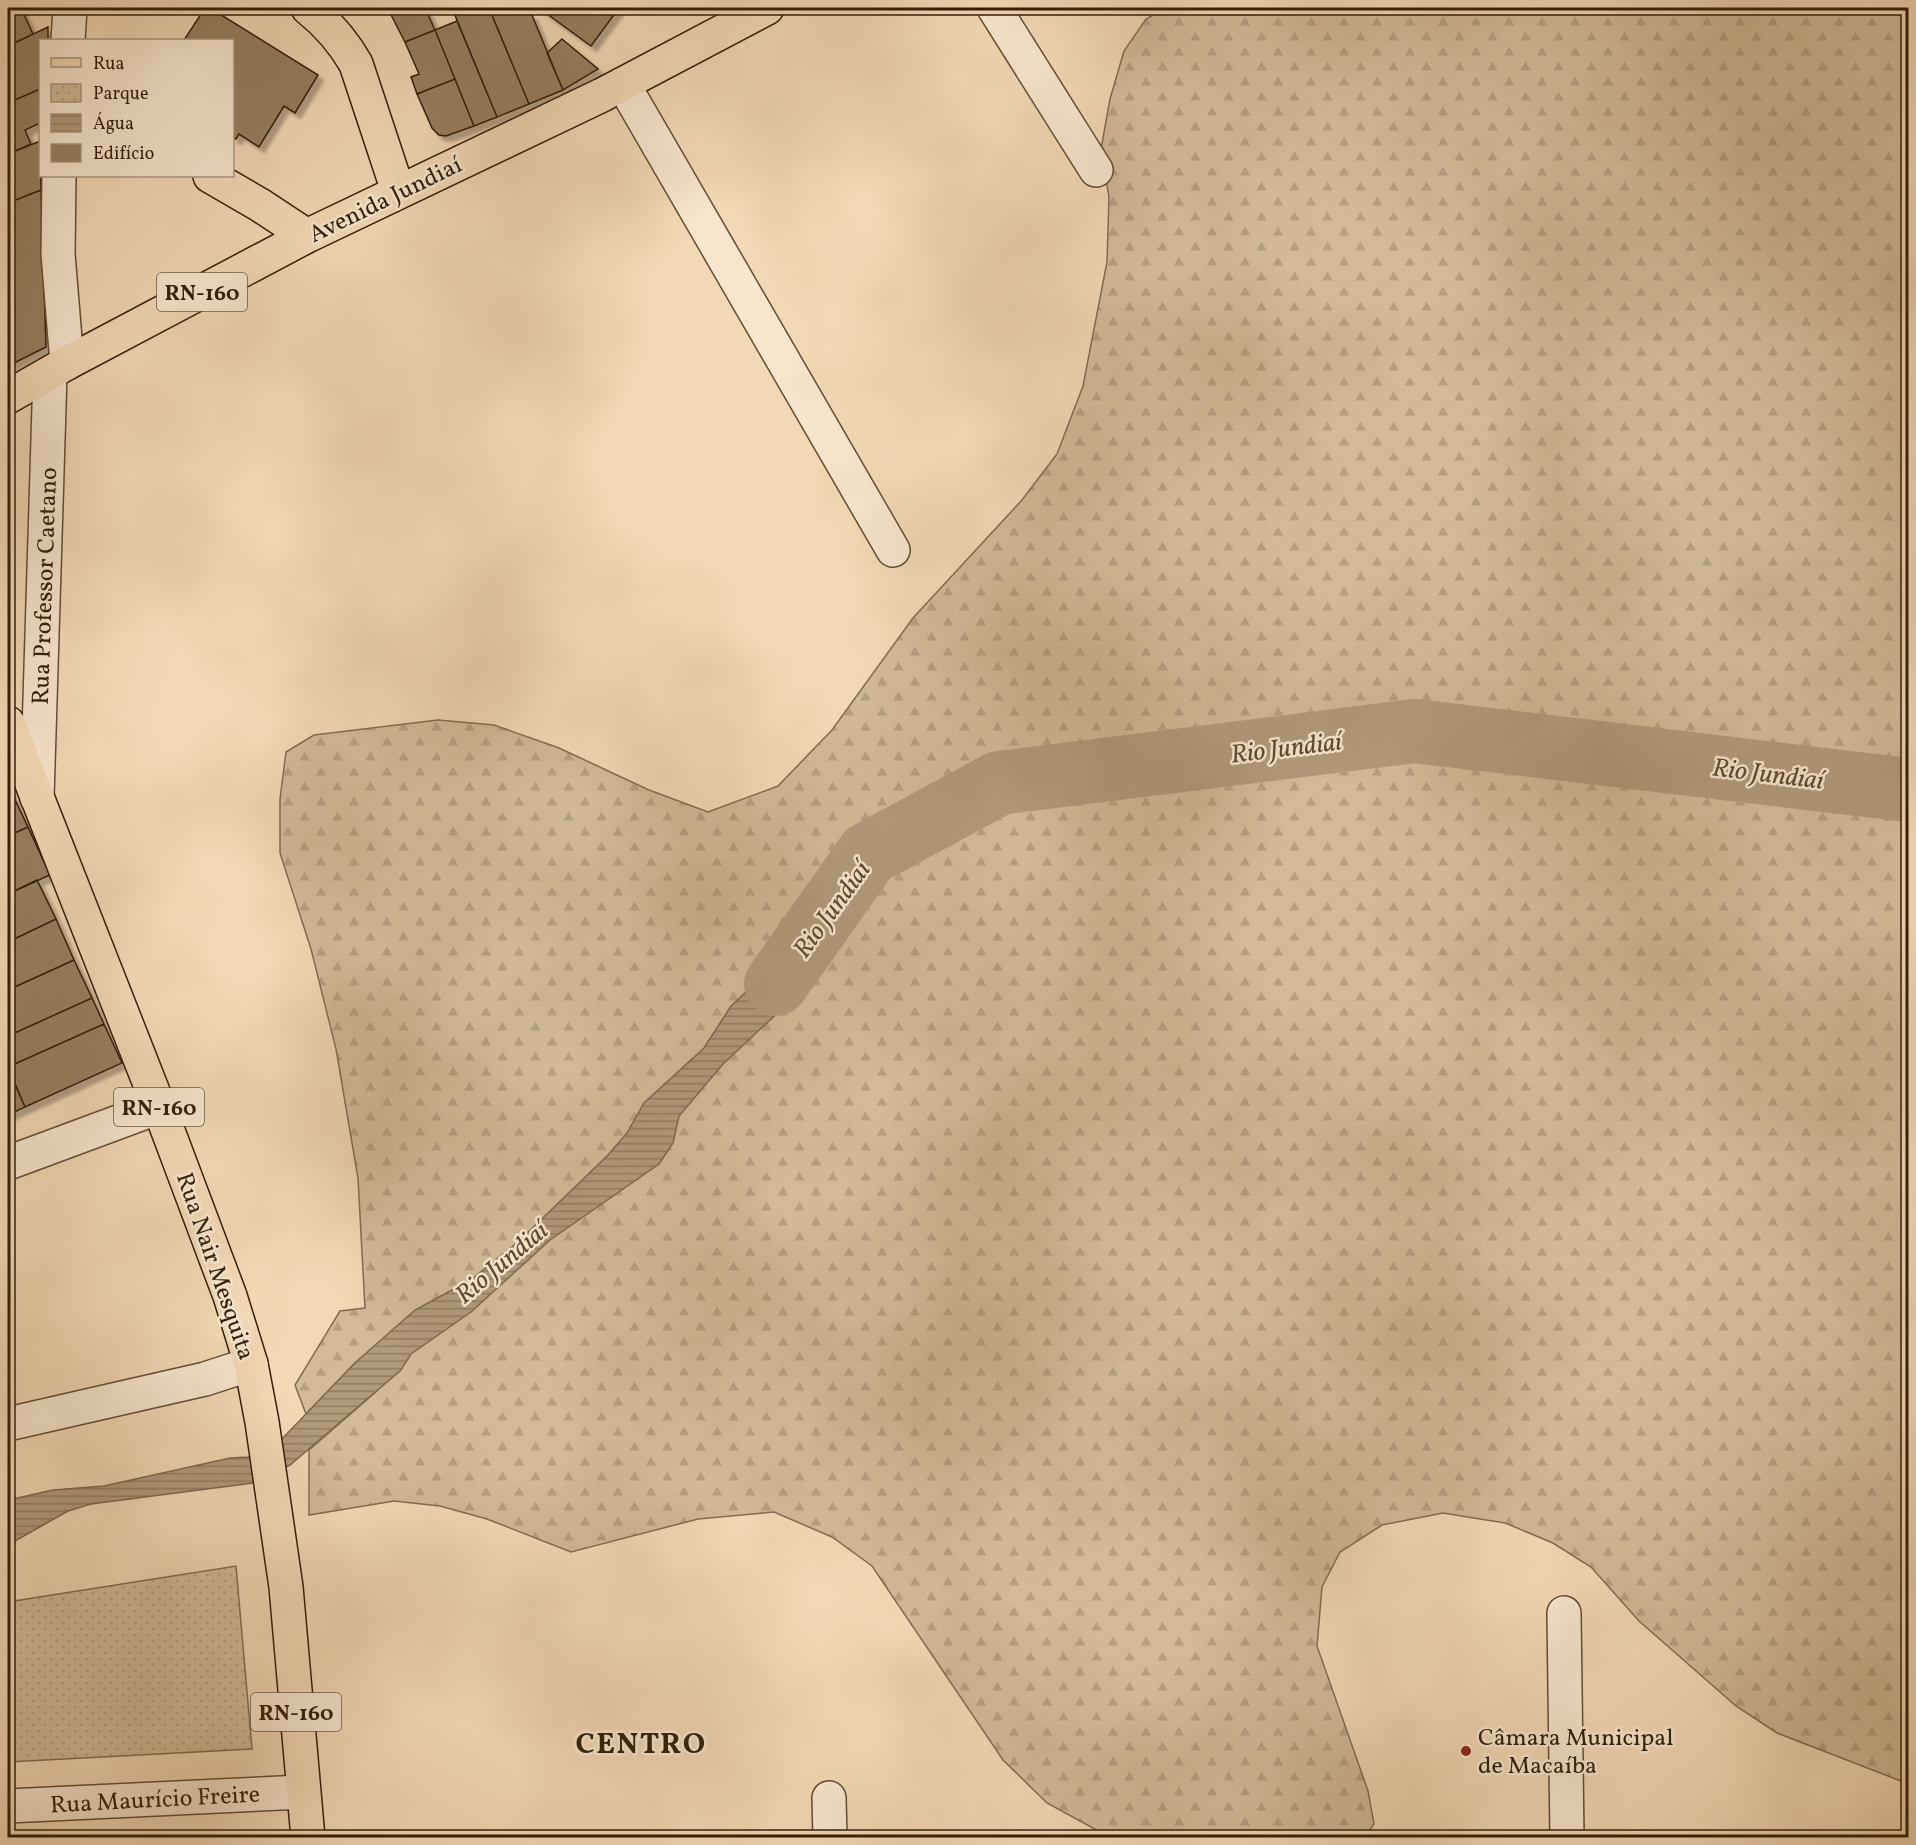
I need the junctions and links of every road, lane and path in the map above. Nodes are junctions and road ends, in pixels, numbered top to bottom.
1 (70, 8) edge
2 (308, 8) edge
3 (766, 8) edge
4 (994, 8) edge
5 (68, 39) edge
6 (623, 84) junction
7 (1096, 170) dead end
8 (59, 177) edge
9 (212, 177) edge
10 (398, 192) junction
11 (307, 236) junction
12 (58, 369) junction
13 (8, 398) edge
14 (893, 550) dead end
15 (8, 723) edge
16 (37, 798) junction
17 (159, 1107) junction
18 (8, 1163) edge
19 (250, 1364) junction
20 (8, 1424) edge
21 (1564, 1612) dead end
22 (303, 1792) junction
23 (829, 1798) dead end
24 (8, 1806) edge
25 (308, 1838) edge
26 (830, 1838) edge
27 (1567, 1838) edge

1 - 5 street
2 - 10 main road
3 - 6 main road, Avenida Jundiaí / RN-160
4 - 7 street
6 - 10 main road, Avenida Jundiaí / RN-160
6 - 14 street
8 - 12 street, Rua Professor Caetano
9 - 11 main road
10 - 11 main road, Avenida Jundiaí / RN-160
11 - 12 main road, Avenida Jundiaí / RN-160
12 - 13 main road, Avenida Jundiaí / RN-160
12 - 16 street, Rua Professor Caetano
15 - 16 main road, Rua Nair Mesquita / RN-160
16 - 17 main road, Rua Nair Mesquita / RN-160
17 - 18 street
17 - 19 main road, Rua Nair Mesquita / RN-160
19 - 20 street
19 - 22 main road, Rua Nair Mesquita / RN-160
21 - 27 street
22 - 24 street, Rua Maurício Freire
22 - 25 main road, Rua Nair Mesquita / RN-160
23 - 26 street

